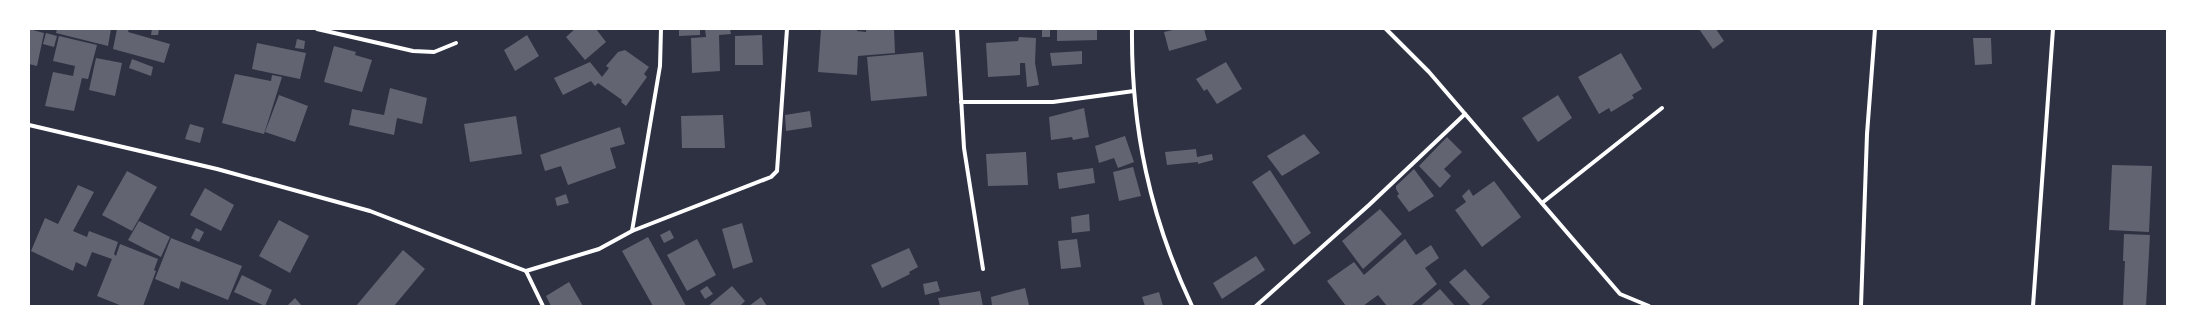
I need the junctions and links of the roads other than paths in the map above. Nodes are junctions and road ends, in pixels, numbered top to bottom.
1 (317, 29) edge
2 (661, 29) edge
3 (787, 29) edge
4 (957, 29) edge
5 (1132, 29) edge
6 (1386, 29) edge
7 (1875, 29) edge
8 (2053, 29) edge
9 (456, 43) dead end
10 (1134, 91) junction
11 (961, 102) junction
12 (1662, 108) dead end
13 (1465, 114) junction
14 (29, 125) edge
15 (1542, 203) junction
16 (632, 231) junction
17 (983, 269) dead end
18 (526, 271) junction
19 (543, 306) edge
20 (1192, 306) edge
21 (1256, 306) edge
22 (1649, 306) edge
23 (1861, 306) edge
24 (2033, 306) edge

1 - 9 street
2 - 16 street
3 - 16 street
4 - 11 street
5 - 10 street
6 - 13 street
7 - 23 street
8 - 24 street
10 - 11 street
10 - 20 street
11 - 17 street
12 - 15 street
13 - 15 street
13 - 21 street
14 - 18 street
15 - 22 street
16 - 18 street
18 - 19 street

